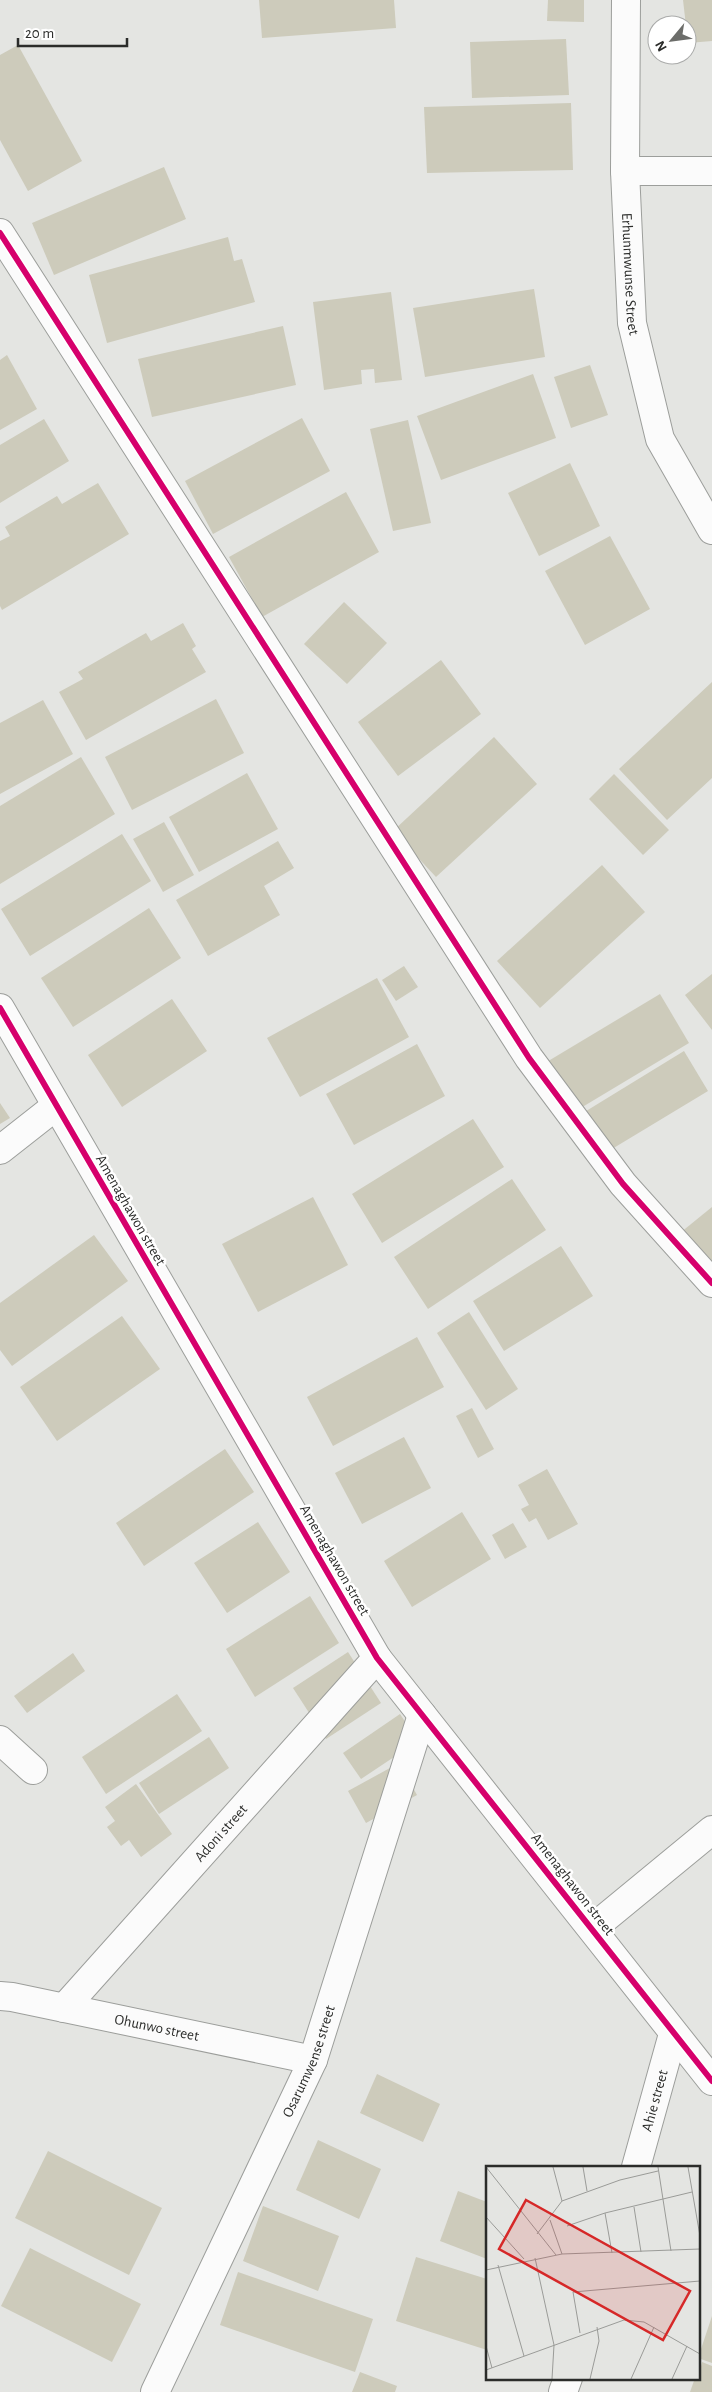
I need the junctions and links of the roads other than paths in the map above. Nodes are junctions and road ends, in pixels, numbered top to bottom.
1 (626, 0) edge
2 (712, 170) edge
3 (625, 171) junction
4 (0, 233) edge
5 (712, 530) edge
6 (0, 1008) edge
7 (56, 1106) junction
8 (0, 1150) edge
9 (712, 1283) edge
10 (377, 1658) junction
11 (422, 1715) junction
12 (0, 1740) edge
13 (33, 1770) dead end
14 (712, 1830) edge
15 (593, 1928) junction
16 (0, 1996) edge
17 (64, 2008) junction
18 (673, 2034) junction
19 (313, 2060) junction
20 (712, 2081) edge
21 (636, 2166) edge
22 (567, 2380) edge
23 (155, 2392) edge
24 (563, 2392) edge

1 - 3 street, Erhunmwunse Street
2 - 3 street
3 - 5 street, Erhunmwunse Street
4 - 9 street
6 - 7 street, Amenaghawon street
7 - 8 street
7 - 10 street, Amenaghawon street
10 - 11 street, Amenaghawon street
10 - 17 street, Adoni street
11 - 15 street, Amenaghawon street
11 - 19 street, Osarumwense street
12 - 13 street
14 - 15 street
15 - 18 street, Amenaghawon street
16 - 17 street, Ohunwo street
17 - 19 street, Ohunwo street
18 - 20 street, Amenaghawon street
18 - 21 street, Ahie street
19 - 23 street, Osarumwense street
22 - 24 street

